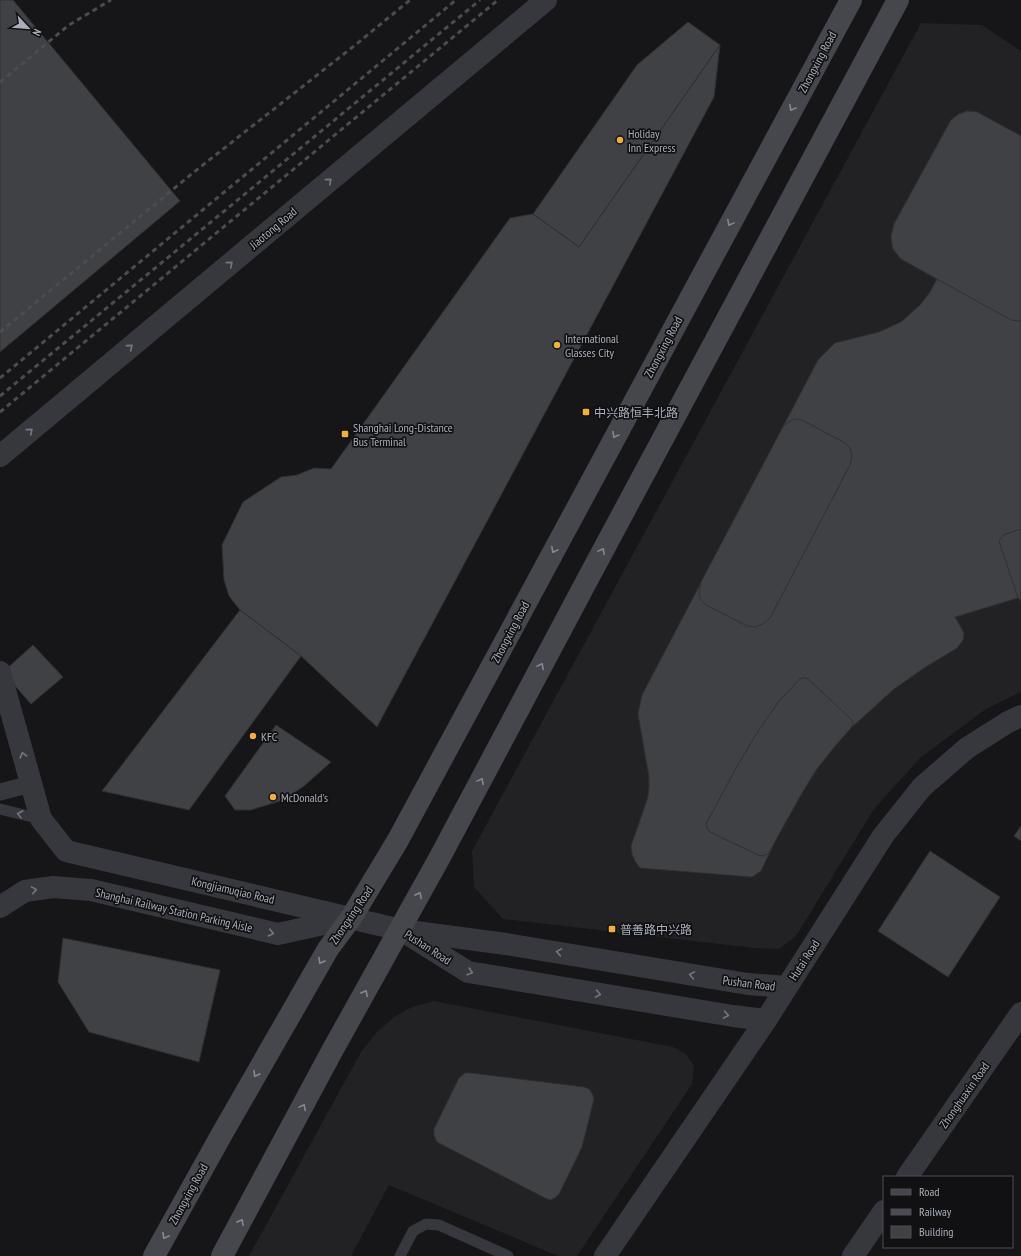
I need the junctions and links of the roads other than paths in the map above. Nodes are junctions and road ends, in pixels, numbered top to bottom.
1 (546, 0) edge
2 (851, 0) edge
3 (898, 0) edge
4 (0, 456) edge
5 (0, 672) edge
6 (1021, 716) edge
7 (31, 784) junction
8 (0, 792) edge
9 (0, 809) edge
10 (41, 819) junction
11 (0, 907) edge
12 (351, 918) junction
13 (401, 930) junction
14 (786, 987) junction
15 (1021, 1013) edge
16 (766, 1020) junction
17 (908, 1176) edge
18 (883, 1212) edge
19 (154, 1256) edge
20 (222, 1256) edge
21 (400, 1256) edge
22 (508, 1256) edge
23 (605, 1256) edge
24 (853, 1256) edge

4 -> 1 street, Jiaotong Road
2 -> 12 main road, Zhongxing Road
13 -> 3 main road
7 -> 5 street
6 - 14 street, Hutai Road
7 - 8 street
7 - 10 street
10 -> 9 lane
10 - 12 street, Kongjiamuqiao Road
11 -> 12 street, Shanghai Railway Station Parking Aisle
12 - 13 street, Kongjiamuqiao Road
12 -> 19 main road, Zhongxing Road
14 -> 13 street, Pushan Road
13 -> 16 street, Pushan Road
20 -> 13 main road
14 - 16 street, Hutai Road
15 - 17 street, Zhonghuaxin Road
16 - 23 street, Hutai Road
18 - 24 street
21 - 22 lane

